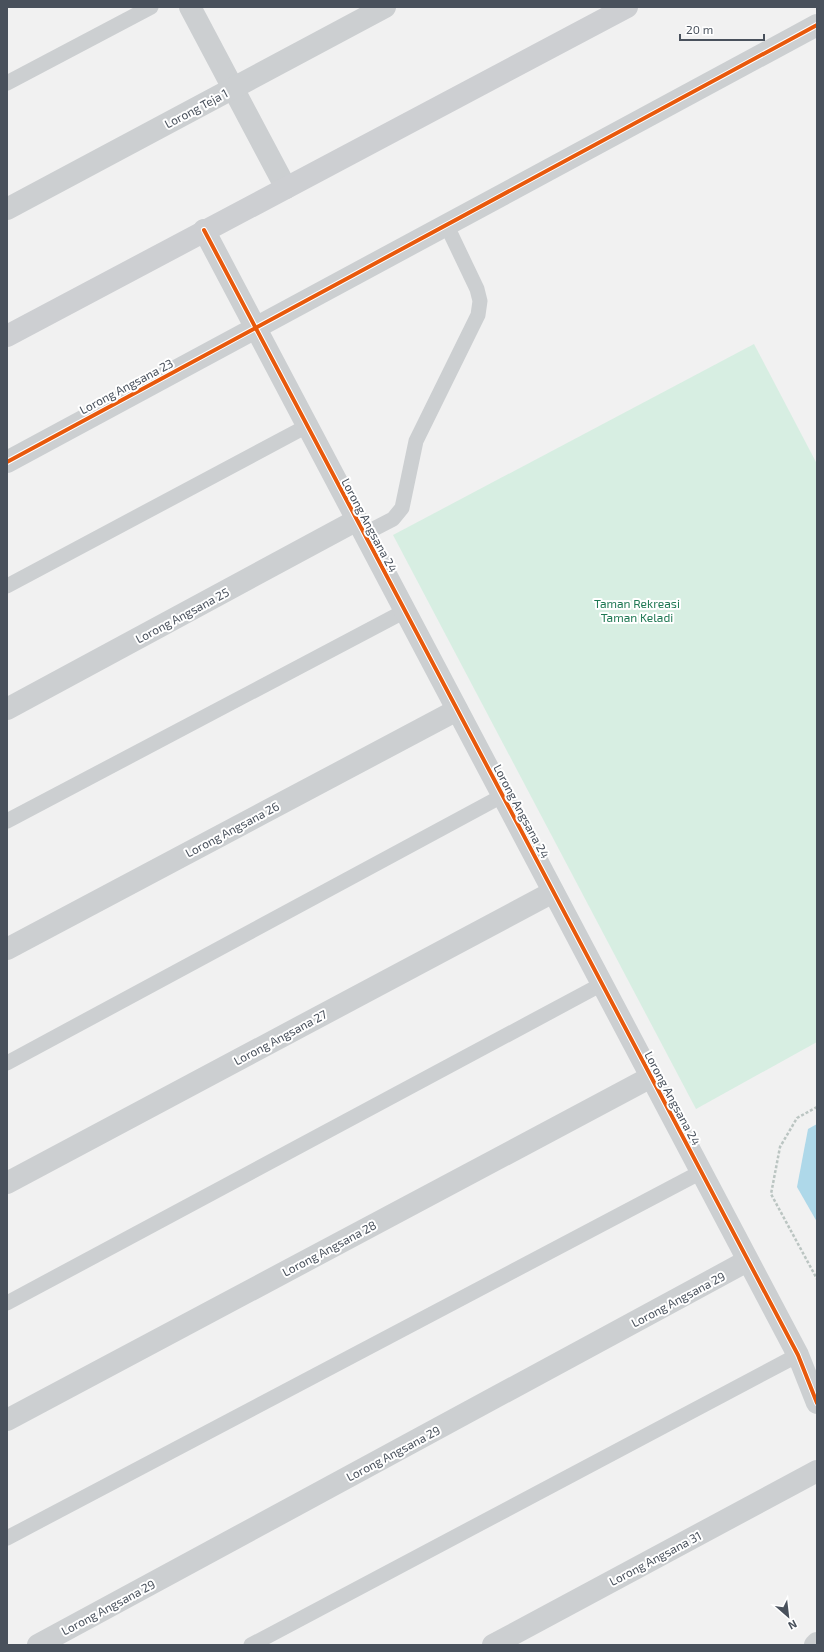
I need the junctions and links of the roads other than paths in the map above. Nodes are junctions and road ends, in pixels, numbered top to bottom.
1 (151, 7) edge
2 (190, 7) edge
3 (385, 7) edge
4 (627, 7) edge
5 (817, 24) edge
6 (7, 83) edge
7 (233, 88) junction
8 (286, 188) junction
9 (7, 208) edge
10 (446, 224) junction
11 (204, 230) junction
12 (255, 328) junction
13 (7, 336) edge
14 (307, 426) junction
15 (7, 462) edge
16 (360, 527) junction
17 (7, 586) edge
18 (405, 611) junction
19 (7, 709) edge
20 (457, 710) junction
21 (502, 796) junction
22 (7, 821) edge
23 (553, 892) junction
24 (7, 949) edge
25 (602, 984) junction
26 (7, 1063) edge
27 (650, 1077) junction
28 (701, 1172) junction
29 (7, 1183) edge
30 (747, 1261) junction
31 (7, 1302) edge
32 (798, 1355) junction
33 (817, 1403) edge
34 (7, 1420) edge
35 (817, 1471) edge
36 (7, 1538) edge
37 (817, 1643) edge
38 (38, 1645) edge
39 (251, 1645) edge
40 (493, 1645) edge
41 (815, 1645) edge

1 - 6 lane
2 - 7 street
3 - 7 street, Lorong Teja 1
4 - 8 street
5 - 10 street, Lorong Angsana 23
7 - 8 street
7 - 9 street, Lorong Teja 1
8 - 11 street
10 - 12 street, Lorong Angsana 23
10 - 16 lane
11 - 12 street, Lorong Angsana 24
11 - 13 street
12 - 14 street, Lorong Angsana 24
12 - 15 street, Lorong Angsana 23
14 - 16 street, Lorong Angsana 24
14 - 17 lane
16 - 18 street, Lorong Angsana 24
16 - 19 street, Lorong Angsana 25
18 - 20 street, Lorong Angsana 24
18 - 22 lane
20 - 21 street, Lorong Angsana 24
20 - 24 street, Lorong Angsana 26
21 - 23 street, Lorong Angsana 24
21 - 26 lane
23 - 25 street, Lorong Angsana 24
23 - 29 street, Lorong Angsana 27
25 - 27 street, Lorong Angsana 24
25 - 31 lane
27 - 28 street, Lorong Angsana 24
27 - 34 street, Lorong Angsana 28
28 - 30 street, Lorong Angsana 24
28 - 36 lane
30 - 32 street, Lorong Angsana 24
30 - 38 street, Lorong Angsana 29
32 - 33 street, Lorong Angsana 24
32 - 39 lane
35 - 40 street, Lorong Angsana 31
37 - 41 street

